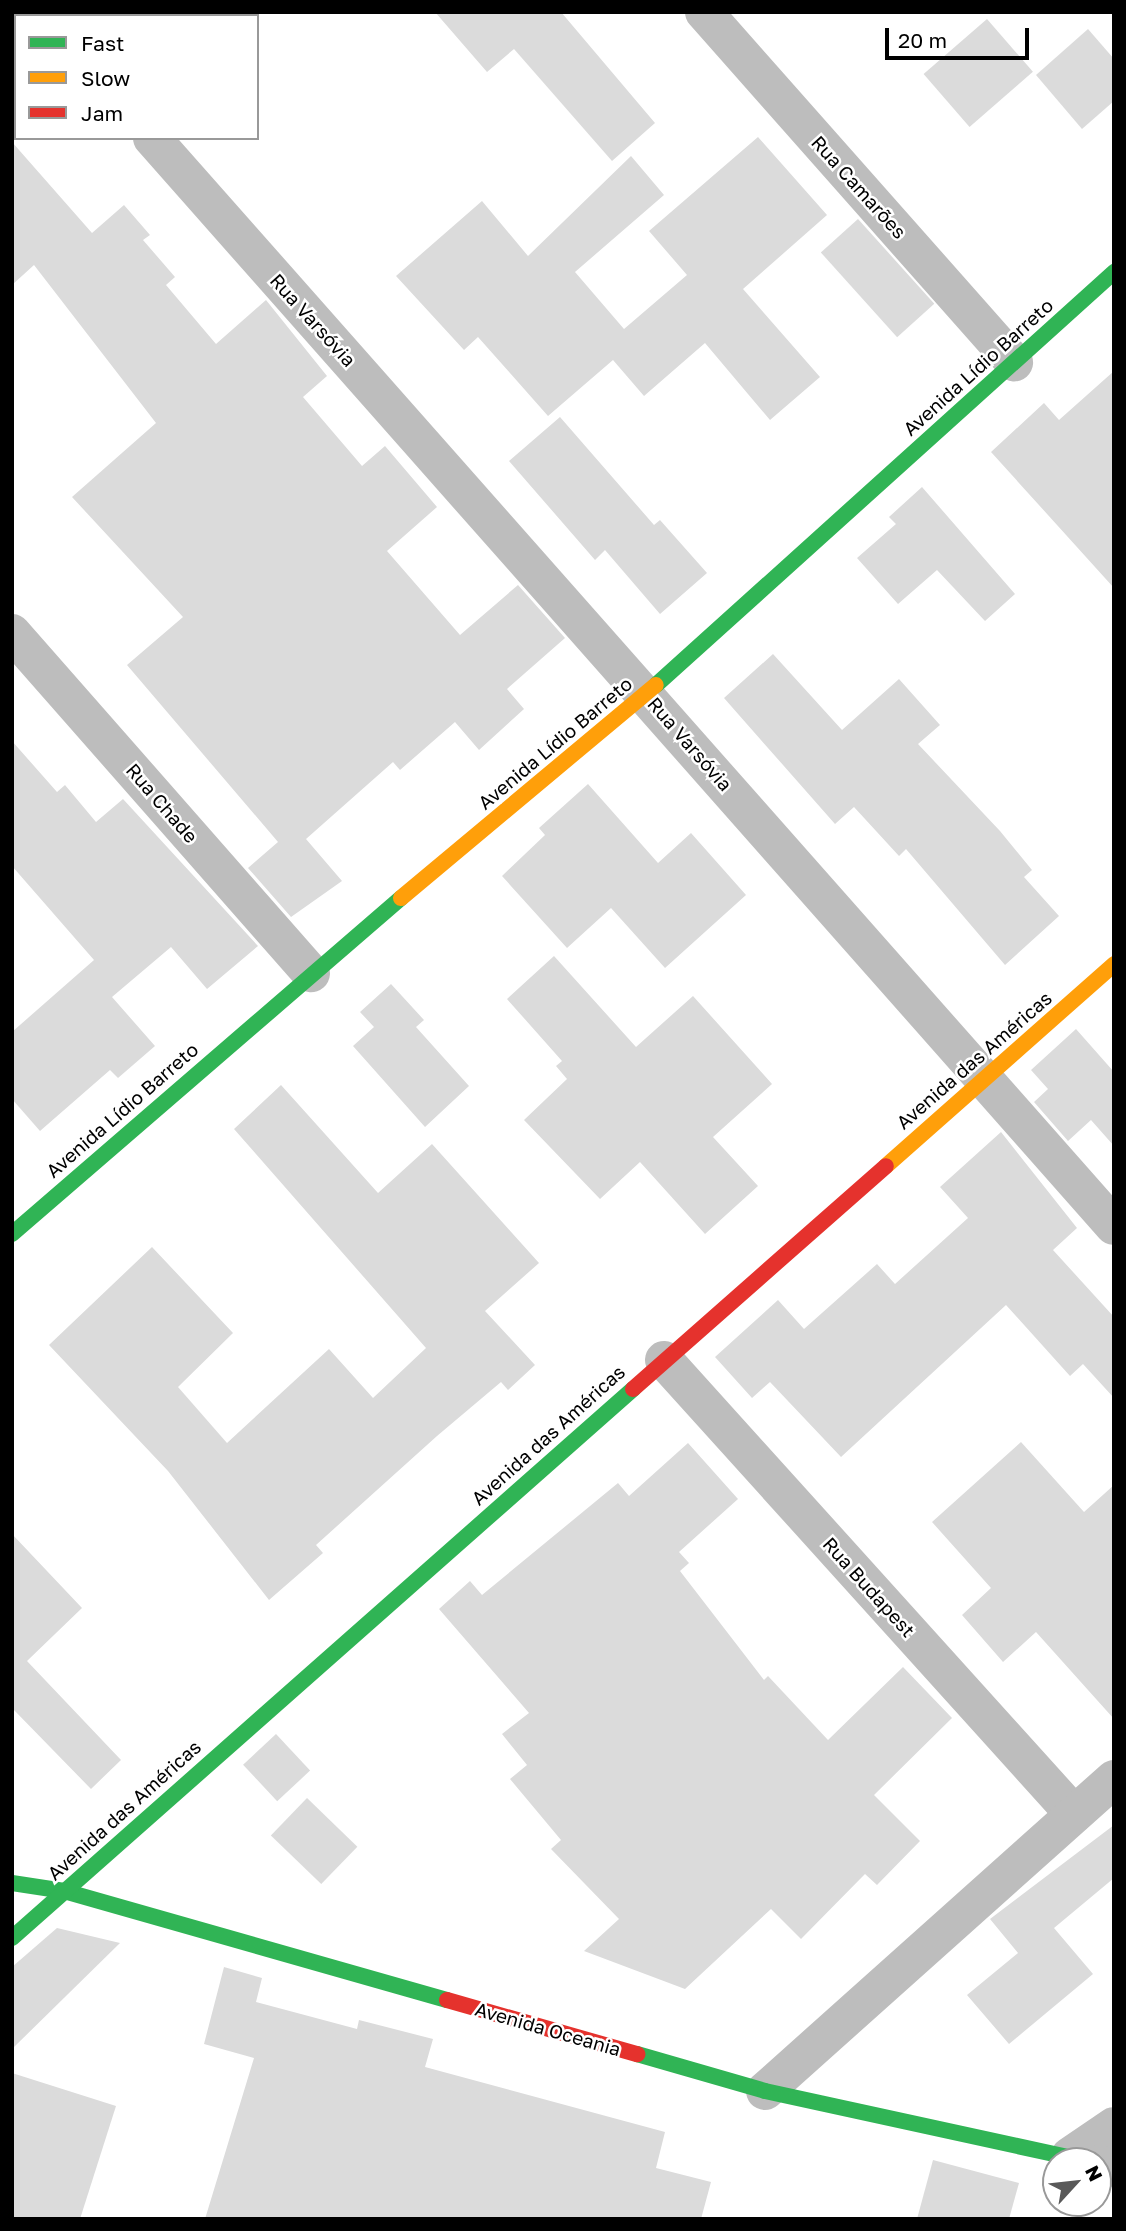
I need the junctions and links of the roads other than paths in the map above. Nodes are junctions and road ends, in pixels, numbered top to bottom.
1 (704, 12) edge
2 (154, 140) edge
3 (1114, 272) edge
4 (1014, 362) junction
5 (12, 633) edge
6 (646, 694) junction
7 (1114, 964) edge
8 (311, 972) junction
9 (984, 1080) junction
10 (1114, 1226) edge
11 (12, 1234) edge
12 (664, 1360) junction
13 (1114, 1779) edge
14 (1074, 1814) junction
15 (12, 1883) edge
16 (64, 1891) junction
17 (12, 1938) edge
18 (765, 2091) junction
19 (1114, 2126) edge
20 (1096, 2147) edge
21 (1042, 2151) edge

1 - 4 street, Rua Camarões
2 - 6 street, Rua Varsóvia
3 - 4 street, Avenida Lídio Barreto
4 - 6 street, Avenida Lídio Barreto
5 - 8 street, Rua Chade
6 - 8 street, Avenida Lídio Barreto
6 - 9 street, Rua Varsóvia
7 - 9 street, Avenida das Américas
8 - 11 street, Avenida Lídio Barreto
9 - 10 street, Rua Varsóvia
9 - 12 street, Avenida das Américas
12 - 14 street, Rua Budapest
12 - 16 street, Avenida das Américas
13 - 14 street
14 - 18 street
15 - 16 street, Avenida Oceania
16 - 17 street, Avenida das Américas
16 - 18 street, Avenida Oceania
18 - 21 street, Avenida Oceania
19 - 20 street

